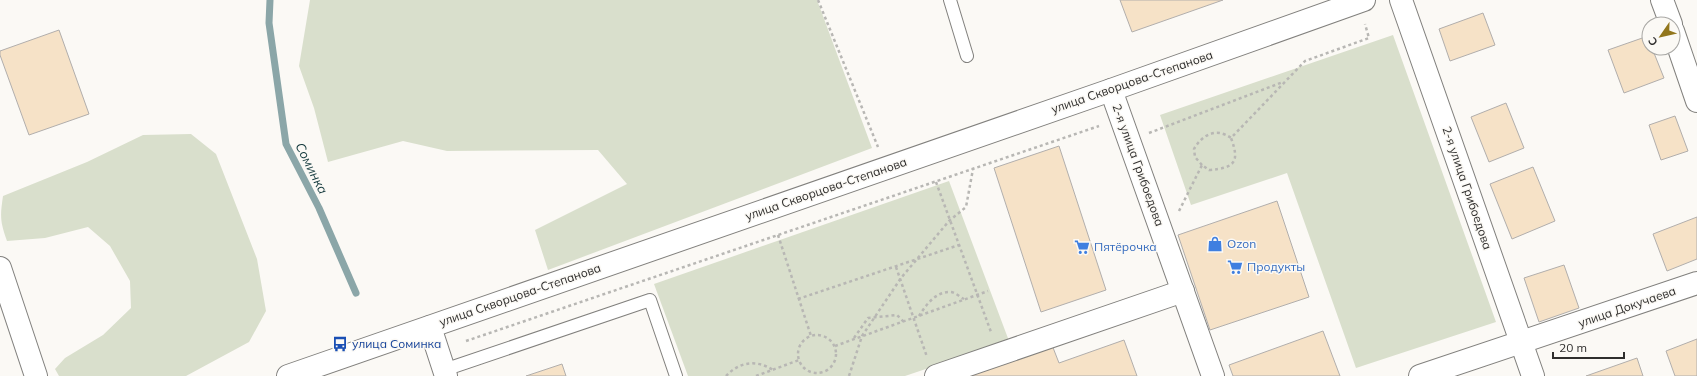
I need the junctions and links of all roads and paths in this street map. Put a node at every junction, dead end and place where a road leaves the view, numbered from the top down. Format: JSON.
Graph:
{"nodes":[{"id":1,"x":818,"y":0,"type":"edge"},
{"id":2,"x":950,"y":0,"type":"edge"},
{"id":3,"x":1401,"y":0,"type":"edge"},
{"id":4,"x":1662,"y":0,"type":"edge"},
{"id":5,"x":1362,"y":1,"type":"edge"},
{"id":6,"x":1667,"y":16,"type":"edge"},
{"id":7,"x":1681,"y":54,"type":"edge"},
{"id":8,"x":967,"y":56,"type":"dead end"},
{"id":9,"x":1286,"y":81,"type":"junction"},
{"id":10,"x":1111,"y":90,"type":"junction"},
{"id":11,"x":1697,"y":101,"type":"edge"},
{"id":12,"x":1100,"y":126,"type":"dead end"},
{"id":13,"x":1145,"y":134,"type":"dead end"},
{"id":14,"x":1231,"y":138,"type":"junction"},
{"id":15,"x":1202,"y":165,"type":"junction"},
{"id":16,"x":886,"y":168,"type":"junction"},
{"id":17,"x":973,"y":169,"type":"junction"},
{"id":18,"x":936,"y":182,"type":"junction"},
{"id":19,"x":1177,"y":214,"type":"dead end"},
{"id":20,"x":949,"y":221,"type":"junction"},
{"id":21,"x":778,"y":235,"type":"junction"},
{"id":22,"x":959,"y":245,"type":"junction"},
{"id":23,"x":916,"y":260,"type":"junction"},
{"id":24,"x":896,"y":266,"type":"junction"},
{"id":25,"x":0,"y":268,"type":"edge"},
{"id":26,"x":901,"y":278,"type":"junction"},
{"id":27,"x":1697,"y":283,"type":"edge"},
{"id":28,"x":988,"y":290,"type":"dead end"},
{"id":29,"x":1183,"y":291,"type":"junction"},
{"id":30,"x":977,"y":295,"type":"junction"},
{"id":31,"x":798,"y":299,"type":"junction"},
{"id":32,"x":965,"y":299,"type":"junction"},
{"id":33,"x":875,"y":316,"type":"junction"},
{"id":34,"x":919,"y":316,"type":"junction"},
{"id":35,"x":914,"y":318,"type":"junction"},
{"id":36,"x":904,"y":322,"type":"junction"},
{"id":37,"x":430,"y":327,"type":"junction"},
{"id":38,"x":811,"y":336,"type":"junction"},
{"id":39,"x":862,"y":336,"type":"junction"},
{"id":40,"x":854,"y":339,"type":"junction"},
{"id":41,"x":1522,"y":342,"type":"junction"},
{"id":42,"x":835,"y":346,"type":"junction"},
{"id":43,"x":998,"y":354,"type":"junction"},
{"id":44,"x":799,"y":360,"type":"junction"},
{"id":45,"x":443,"y":365,"type":"edge"},
{"id":46,"x":773,"y":370,"type":"junction"},
{"id":47,"x":932,"y":370,"type":"edge"},
{"id":48,"x":822,"y":372,"type":"junction"},
{"id":49,"x":36,"y":376,"type":"edge"},
{"id":50,"x":288,"y":376,"type":"edge"},
{"id":51,"x":676,"y":376,"type":"edge"},
{"id":52,"x":726,"y":376,"type":"edge"},
{"id":53,"x":756,"y":376,"type":"edge"},
{"id":54,"x":823,"y":376,"type":"edge"},
{"id":55,"x":849,"y":376,"type":"edge"},
{"id":56,"x":1213,"y":376,"type":"edge"},
{"id":57,"x":1420,"y":376,"type":"edge"},
{"id":58,"x":1534,"y":376,"type":"edge"}],
"edges":[{"from":1,"to":16,"type":"path"},
{"from":2,"to":8,"type":"lane"},
{"from":3,"to":41,"type":"street","name":"2-я улица Грибоедова"},
{"from":4,"to":6,"type":"street"},
{"from":5,"to":9,"type":"path"},
{"from":5,"to":10,"type":"street","name":"улица Скворцова-Степанова"},
{"from":7,"to":11,"type":"street"},
{"from":9,"to":13,"type":"path"},
{"from":9,"to":14,"type":"path"},
{"from":10,"to":16,"type":"street","name":"улица Скворцова-Степанова"},
{"from":10,"to":29,"type":"street","name":"2-я улица Грибоедова"},
{"from":12,"to":17,"type":"path"},
{"from":14,"to":15,"type":"path"},
{"from":14,"to":15,"type":"path"},
{"from":15,"to":19,"type":"path"},
{"from":16,"to":37,"type":"street","name":"улица Скворцова-Степанова"},
{"from":17,"to":18,"type":"path"},
{"from":17,"to":20,"type":"path"},
{"from":18,"to":20,"type":"path"},
{"from":18,"to":21,"type":"path"},
{"from":20,"to":22,"type":"path"},
{"from":20,"to":23,"type":"path"},
{"from":21,"to":31,"type":"path"},
{"from":21,"to":45,"type":"path"},
{"from":22,"to":23,"type":"path"},
{"from":22,"to":30,"type":"path"},
{"from":23,"to":24,"type":"path"},
{"from":23,"to":26,"type":"path"},
{"from":24,"to":26,"type":"path"},
{"from":24,"to":31,"type":"path"},
{"from":25,"to":49,"type":"street"},
{"from":26,"to":33,"type":"path"},
{"from":26,"to":35,"type":"path"},
{"from":27,"to":41,"type":"street","name":"улица Докучаева"},
{"from":28,"to":30,"type":"path"},
{"from":29,"to":43,"type":"street"},
{"from":29,"to":56,"type":"street","name":"2-я улица Грибоедова"},
{"from":30,"to":32,"type":"path"},
{"from":30,"to":43,"type":"path"},
{"from":31,"to":38,"type":"path"},
{"from":32,"to":34,"type":"path"},
{"from":32,"to":34,"type":"path"},
{"from":33,"to":36,"type":"path"},
{"from":33,"to":39,"type":"path"},
{"from":33,"to":40,"type":"path"},
{"from":34,"to":35,"type":"path"},
{"from":35,"to":36,"type":"path"},
{"from":35,"to":47,"type":"path"},
{"from":36,"to":39,"type":"path"},
{"from":37,"to":45,"type":"street"},
{"from":37,"to":50,"type":"street","name":"улица Скворцова-Степанова"},
{"from":38,"to":42,"type":"path"},
{"from":38,"to":44,"type":"path"},
{"from":39,"to":40,"type":"path"},
{"from":39,"to":55,"type":"path"},
{"from":40,"to":42,"type":"path"},
{"from":41,"to":57,"type":"street","name":"улица Докучаева"},
{"from":41,"to":58,"type":"street","name":"2-я улица Грибоедова"},
{"from":42,"to":48,"type":"path"},
{"from":43,"to":47,"type":"street"},
{"from":44,"to":46,"type":"path"},
{"from":44,"to":48,"type":"path"},
{"from":45,"to":51,"type":"lane"},
{"from":46,"to":52,"type":"path"},
{"from":46,"to":53,"type":"path"},
{"from":48,"to":54,"type":"path"}]}
